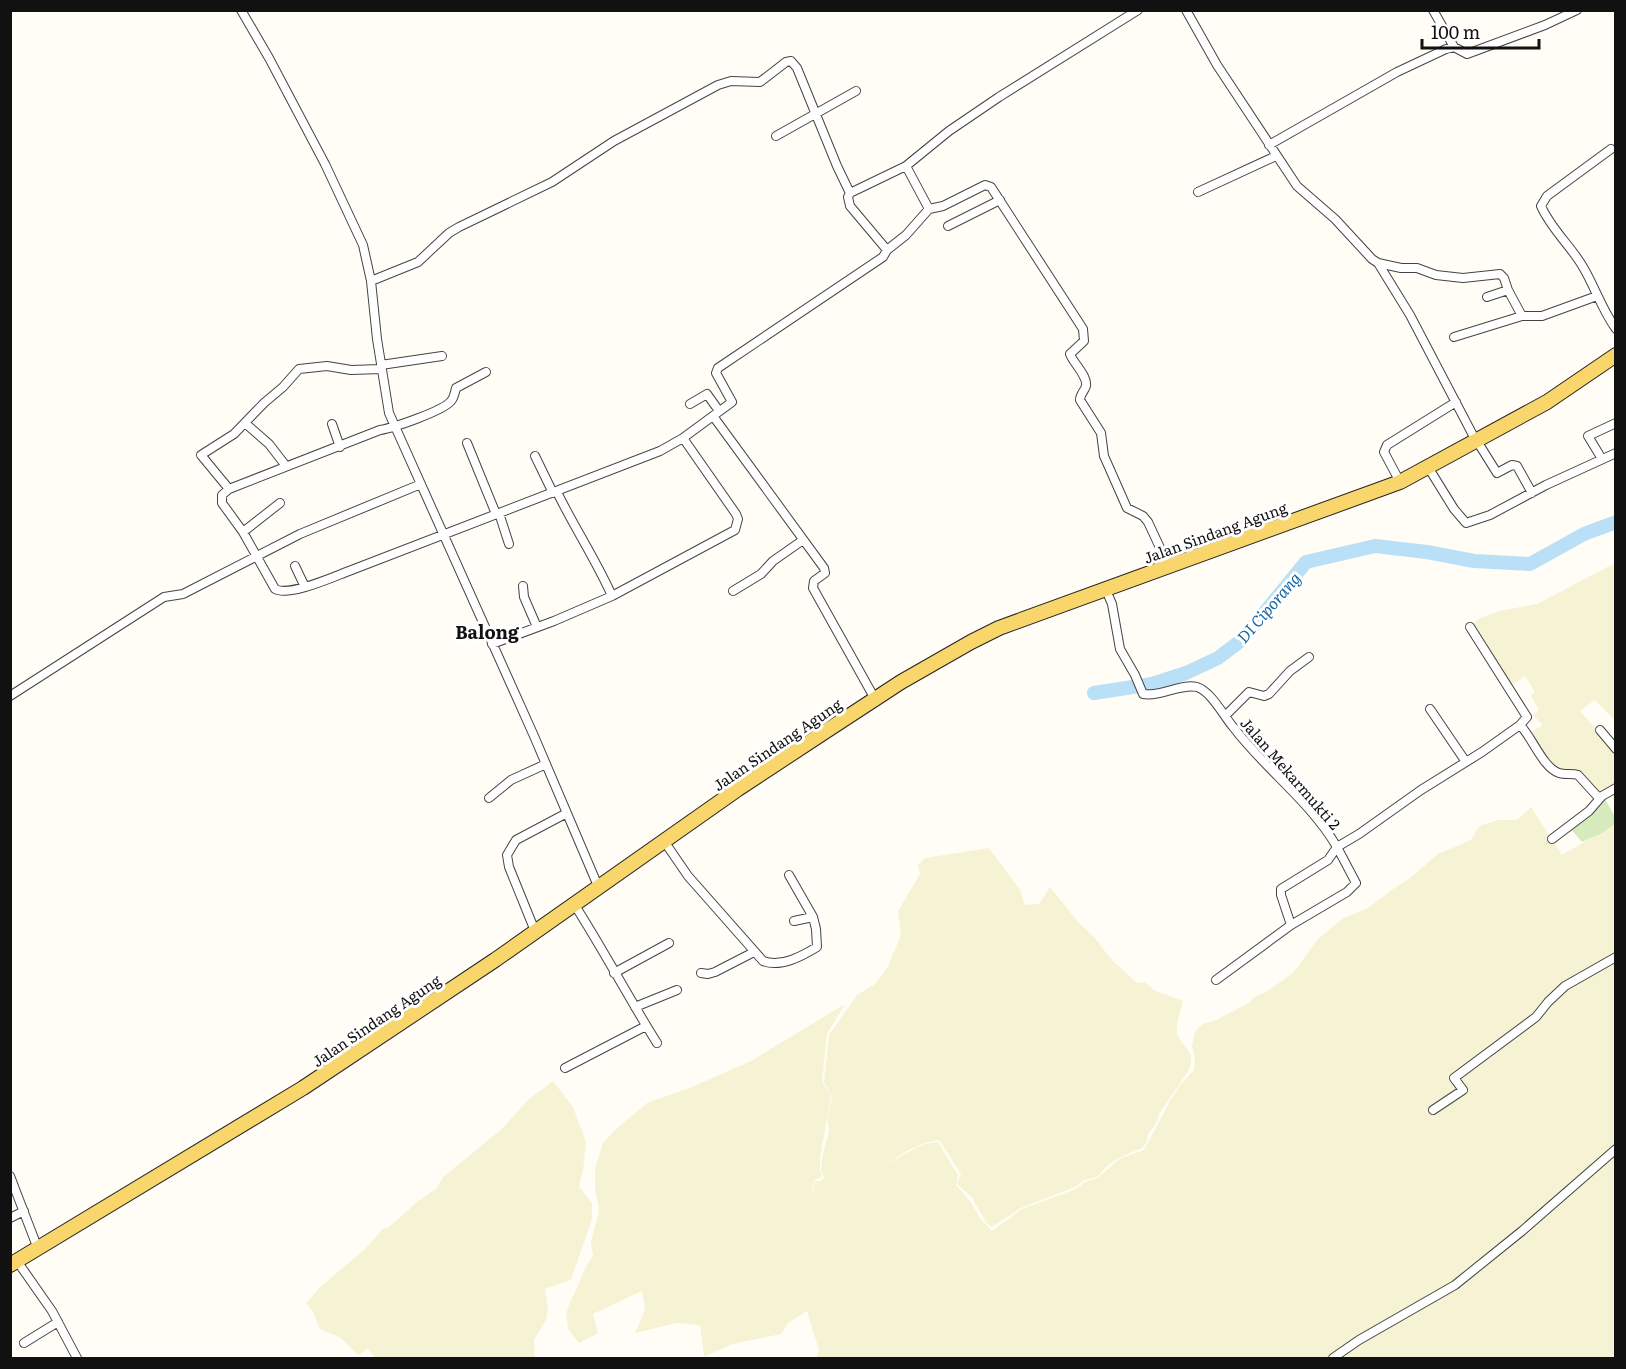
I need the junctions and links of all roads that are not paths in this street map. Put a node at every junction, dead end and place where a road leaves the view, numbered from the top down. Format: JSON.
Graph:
{"nodes":[{"id":1,"x":241,"y":10,"type":"edge"},
{"id":2,"x":1138,"y":10,"type":"edge"},
{"id":3,"x":1433,"y":10,"type":"edge"},
{"id":4,"x":1577,"y":10,"type":"edge"},
{"id":5,"x":1190,"y":12,"type":"edge"},
{"id":6,"x":1454,"y":47,"type":"junction"},
{"id":7,"x":856,"y":91,"type":"dead end"},
{"id":8,"x":817,"y":114,"type":"junction"},
{"id":9,"x":776,"y":136,"type":"dead end"},
{"id":10,"x":1269,"y":145,"type":"junction"},
{"id":11,"x":1611,"y":149,"type":"dead end"},
{"id":12,"x":1276,"y":156,"type":"junction"},
{"id":13,"x":906,"y":166,"type":"junction"},
{"id":14,"x":1198,"y":192,"type":"dead end"},
{"id":15,"x":850,"y":193,"type":"junction"},
{"id":16,"x":1000,"y":200,"type":"junction"},
{"id":17,"x":929,"y":209,"type":"junction"},
{"id":18,"x":948,"y":226,"type":"dead end"},
{"id":19,"x":887,"y":250,"type":"junction"},
{"id":20,"x":1378,"y":263,"type":"junction"},
{"id":21,"x":371,"y":281,"type":"junction"},
{"id":22,"x":1508,"y":290,"type":"junction"},
{"id":23,"x":1597,"y":296,"type":"junction"},
{"id":24,"x":1487,"y":297,"type":"dead end"},
{"id":25,"x":1522,"y":316,"type":"junction"},
{"id":26,"x":1616,"y":329,"type":"edge"},
{"id":27,"x":1454,"y":337,"type":"dead end"},
{"id":28,"x":1616,"y":355,"type":"edge"},
{"id":29,"x":442,"y":356,"type":"dead end"},
{"id":30,"x":381,"y":367,"type":"junction"},
{"id":31,"x":486,"y":372,"type":"dead end"},
{"id":32,"x":1456,"y":402,"type":"junction"},
{"id":33,"x":690,"y":404,"type":"dead end"},
{"id":34,"x":716,"y":414,"type":"junction"},
{"id":35,"x":245,"y":423,"type":"junction"},
{"id":36,"x":1616,"y":423,"type":"edge"},
{"id":37,"x":332,"y":424,"type":"dead end"},
{"id":38,"x":395,"y":428,"type":"junction"},
{"id":39,"x":683,"y":438,"type":"junction"},
{"id":40,"x":1477,"y":441,"type":"junction"},
{"id":41,"x":467,"y":443,"type":"dead end"},
{"id":42,"x":340,"y":447,"type":"junction"},
{"id":43,"x":1616,"y":453,"type":"edge"},
{"id":44,"x":535,"y":456,"type":"dead end"},
{"id":45,"x":1602,"y":459,"type":"junction"},
{"id":46,"x":286,"y":466,"type":"junction"},
{"id":47,"x":1428,"y":467,"type":"junction"},
{"id":48,"x":1400,"y":482,"type":"junction"},
{"id":49,"x":421,"y":484,"type":"junction"},
{"id":50,"x":229,"y":489,"type":"junction"},
{"id":51,"x":555,"y":493,"type":"junction"},
{"id":52,"x":1532,"y":493,"type":"junction"},
{"id":53,"x":280,"y":502,"type":"dead end"},
{"id":54,"x":498,"y":513,"type":"junction"},
{"id":55,"x":243,"y":532,"type":"junction"},
{"id":56,"x":442,"y":533,"type":"junction"},
{"id":57,"x":803,"y":540,"type":"junction"},
{"id":58,"x":509,"y":544,"type":"dead end"},
{"id":59,"x":256,"y":556,"type":"junction"},
{"id":60,"x":295,"y":566,"type":"dead end"},
{"id":61,"x":1169,"y":567,"type":"junction"},
{"id":62,"x":523,"y":586,"type":"dead end"},
{"id":63,"x":305,"y":587,"type":"junction"},
{"id":64,"x":1106,"y":590,"type":"junction"},
{"id":65,"x":733,"y":591,"type":"dead end"},
{"id":66,"x":612,"y":596,"type":"junction"},
{"id":67,"x":537,"y":627,"type":"junction"},
{"id":68,"x":1470,"y":627,"type":"dead end"},
{"id":69,"x":492,"y":644,"type":"junction"},
{"id":70,"x":1309,"y":657,"type":"dead end"},
{"id":71,"x":10,"y":696,"type":"edge"},
{"id":72,"x":876,"y":699,"type":"junction"},
{"id":73,"x":1430,"y":709,"type":"dead end"},
{"id":74,"x":1225,"y":716,"type":"junction"},
{"id":75,"x":1520,"y":725,"type":"junction"},
{"id":76,"x":1600,"y":730,"type":"dead end"},
{"id":77,"x":1616,"y":749,"type":"edge"},
{"id":78,"x":1466,"y":762,"type":"junction"},
{"id":79,"x":546,"y":764,"type":"junction"},
{"id":80,"x":1616,"y":788,"type":"edge"},
{"id":81,"x":1602,"y":796,"type":"junction"},
{"id":82,"x":489,"y":798,"type":"dead end"},
{"id":83,"x":567,"y":813,"type":"junction"},
{"id":84,"x":1552,"y":839,"type":"dead end"},
{"id":85,"x":664,"y":841,"type":"junction"},
{"id":86,"x":1337,"y":847,"type":"junction"},
{"id":87,"x":789,"y":875,"type":"dead end"},
{"id":88,"x":598,"y":886,"type":"junction"},
{"id":89,"x":573,"y":904,"type":"junction"},
{"id":90,"x":813,"y":917,"type":"junction"},
{"id":91,"x":794,"y":921,"type":"dead end"},
{"id":92,"x":1291,"y":925,"type":"junction"},
{"id":93,"x":535,"y":931,"type":"junction"},
{"id":94,"x":669,"y":943,"type":"dead end"},
{"id":95,"x":754,"y":952,"type":"junction"},
{"id":96,"x":1616,"y":957,"type":"edge"},
{"id":97,"x":614,"y":973,"type":"junction"},
{"id":98,"x":701,"y":973,"type":"dead end"},
{"id":99,"x":1216,"y":980,"type":"dead end"},
{"id":100,"x":677,"y":990,"type":"dead end"},
{"id":101,"x":635,"y":1007,"type":"junction"},
{"id":102,"x":646,"y":1026,"type":"junction"},
{"id":103,"x":657,"y":1043,"type":"dead end"},
{"id":104,"x":565,"y":1068,"type":"dead end"},
{"id":105,"x":1433,"y":1110,"type":"dead end"},
{"id":106,"x":1616,"y":1149,"type":"edge"},
{"id":107,"x":10,"y":1176,"type":"edge"},
{"id":108,"x":24,"y":1211,"type":"junction"},
{"id":109,"x":10,"y":1218,"type":"edge"},
{"id":110,"x":38,"y":1249,"type":"junction"},
{"id":111,"x":14,"y":1263,"type":"edge"},
{"id":112,"x":58,"y":1322,"type":"junction"},
{"id":113,"x":24,"y":1343,"type":"dead end"},
{"id":114,"x":77,"y":1359,"type":"edge"},
{"id":115,"x":1333,"y":1359,"type":"edge"}],
"edges":[{"from":1,"to":21,"type":"street"},
{"from":2,"to":13,"type":"street"},
{"from":3,"to":6,"type":"street"},
{"from":4,"to":6,"type":"street"},
{"from":5,"to":10,"type":"street"},
{"from":6,"to":10,"type":"street"},
{"from":7,"to":8,"type":"street"},
{"from":8,"to":9,"type":"street"},
{"from":8,"to":15,"type":"street"},
{"from":8,"to":21,"type":"street"},
{"from":10,"to":12,"type":"street"},
{"from":11,"to":23,"type":"street"},
{"from":12,"to":14,"type":"street"},
{"from":12,"to":20,"type":"street"},
{"from":13,"to":15,"type":"street"},
{"from":13,"to":17,"type":"street"},
{"from":15,"to":19,"type":"street"},
{"from":16,"to":17,"type":"street"},
{"from":16,"to":18,"type":"street"},
{"from":16,"to":61,"type":"street"},
{"from":17,"to":19,"type":"street"},
{"from":19,"to":34,"type":"street"},
{"from":20,"to":22,"type":"street"},
{"from":20,"to":32,"type":"street"},
{"from":21,"to":30,"type":"street"},
{"from":22,"to":24,"type":"street"},
{"from":22,"to":25,"type":"street"},
{"from":23,"to":25,"type":"street"},
{"from":23,"to":26,"type":"street"},
{"from":25,"to":27,"type":"street"},
{"from":28,"to":40,"type":"main road","name":"Jalan Sindang Agung"},
{"from":29,"to":30,"type":"street"},
{"from":30,"to":35,"type":"street"},
{"from":30,"to":38,"type":"street"},
{"from":31,"to":38,"type":"street"},
{"from":32,"to":40,"type":"street"},
{"from":32,"to":48,"type":"street"},
{"from":33,"to":34,"type":"street"},
{"from":34,"to":39,"type":"street"},
{"from":34,"to":57,"type":"street"},
{"from":35,"to":46,"type":"street"},
{"from":35,"to":50,"type":"street"},
{"from":36,"to":45,"type":"street"},
{"from":37,"to":42,"type":"street"},
{"from":38,"to":42,"type":"street"},
{"from":38,"to":49,"type":"street"},
{"from":39,"to":51,"type":"street"},
{"from":39,"to":66,"type":"street"},
{"from":40,"to":47,"type":"main road","name":"Jalan Sindang Agung"},
{"from":40,"to":52,"type":"street"},
{"from":41,"to":54,"type":"street"},
{"from":42,"to":46,"type":"street"},
{"from":43,"to":45,"type":"street"},
{"from":44,"to":51,"type":"street"},
{"from":45,"to":52,"type":"street"},
{"from":46,"to":50,"type":"street"},
{"from":47,"to":48,"type":"main road","name":"Jalan Sindang Agung"},
{"from":47,"to":52,"type":"street"},
{"from":48,"to":61,"type":"main road","name":"Jalan Sindang Agung"},
{"from":49,"to":56,"type":"street"},
{"from":49,"to":59,"type":"street"},
{"from":50,"to":55,"type":"street"},
{"from":51,"to":54,"type":"street"},
{"from":51,"to":66,"type":"street"},
{"from":53,"to":55,"type":"street"},
{"from":54,"to":56,"type":"street"},
{"from":54,"to":58,"type":"street"},
{"from":55,"to":59,"type":"street"},
{"from":56,"to":63,"type":"street"},
{"from":56,"to":69,"type":"street"},
{"from":57,"to":65,"type":"street"},
{"from":57,"to":72,"type":"street"},
{"from":59,"to":63,"type":"street"},
{"from":59,"to":71,"type":"street"},
{"from":60,"to":63,"type":"street"},
{"from":61,"to":64,"type":"main road","name":"Jalan Sindang Agung"},
{"from":62,"to":67,"type":"street"},
{"from":64,"to":72,"type":"main road","name":"Jalan Sindang Agung"},
{"from":64,"to":74,"type":"street","name":"Jalan Mekarmukti 2"},
{"from":66,"to":67,"type":"street"},
{"from":67,"to":69,"type":"street"},
{"from":68,"to":75,"type":"street"},
{"from":69,"to":79,"type":"street"},
{"from":70,"to":74,"type":"street"},
{"from":72,"to":85,"type":"main road","name":"Jalan Sindang Agung"},
{"from":73,"to":78,"type":"street"},
{"from":74,"to":86,"type":"street","name":"Jalan Mekarmukti 2"},
{"from":75,"to":78,"type":"street","name":"Jalan Mekarmukti 2"},
{"from":75,"to":81,"type":"street"},
{"from":76,"to":77,"type":"street"},
{"from":78,"to":86,"type":"street","name":"Jalan Mekarmukti 2"},
{"from":79,"to":82,"type":"street"},
{"from":79,"to":83,"type":"street"},
{"from":80,"to":81,"type":"street"},
{"from":81,"to":84,"type":"street"},
{"from":83,"to":88,"type":"street"},
{"from":83,"to":93,"type":"street"},
{"from":85,"to":88,"type":"main road","name":"Jalan Sindang Agung"},
{"from":85,"to":95,"type":"street"},
{"from":86,"to":92,"type":"street"},
{"from":86,"to":92,"type":"street"},
{"from":87,"to":90,"type":"street"},
{"from":88,"to":89,"type":"main road","name":"Jalan Sindang Agung"},
{"from":89,"to":93,"type":"main road","name":"Jalan Sindang Agung"},
{"from":89,"to":97,"type":"street"},
{"from":90,"to":91,"type":"street"},
{"from":90,"to":95,"type":"street"},
{"from":92,"to":99,"type":"street"},
{"from":93,"to":110,"type":"main road","name":"Jalan Sindang Agung"},
{"from":94,"to":97,"type":"street"},
{"from":95,"to":98,"type":"street"},
{"from":96,"to":105,"type":"street"},
{"from":97,"to":101,"type":"street"},
{"from":100,"to":101,"type":"street"},
{"from":101,"to":102,"type":"street"},
{"from":102,"to":103,"type":"street"},
{"from":102,"to":104,"type":"street"},
{"from":106,"to":115,"type":"street"},
{"from":107,"to":108,"type":"street"},
{"from":108,"to":109,"type":"street"},
{"from":108,"to":110,"type":"street"},
{"from":110,"to":111,"type":"main road","name":"Jalan Sindang Agung"},
{"from":111,"to":112,"type":"street"},
{"from":112,"to":113,"type":"street"},
{"from":112,"to":114,"type":"street"}]}
